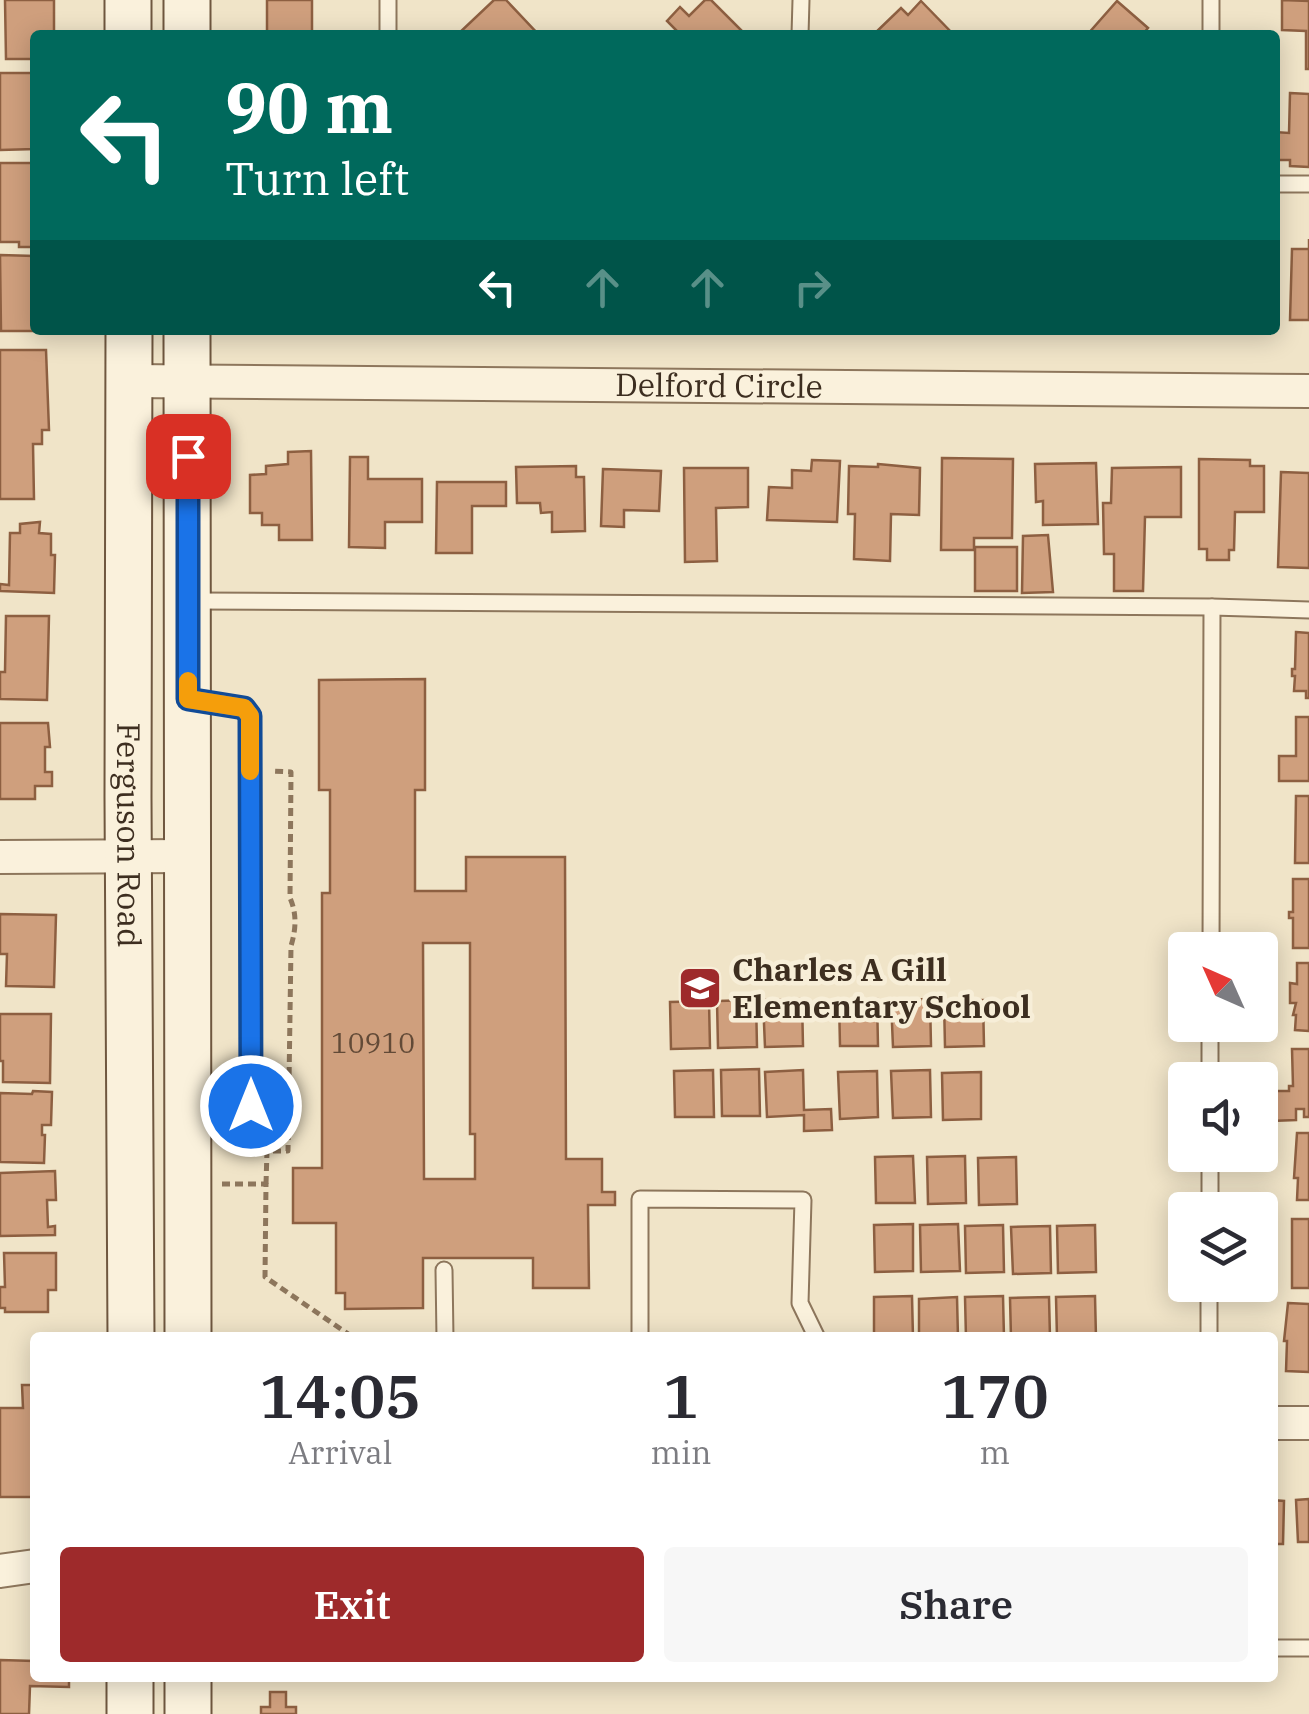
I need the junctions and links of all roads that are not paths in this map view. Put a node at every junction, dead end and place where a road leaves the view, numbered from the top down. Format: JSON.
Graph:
{"nodes":[{"id":1,"x":128,"y":0,"type":"edge"},
{"id":2,"x":188,"y":0,"type":"edge"},
{"id":3,"x":388,"y":0,"type":"edge"},
{"id":4,"x":801,"y":0,"type":"edge"},
{"id":5,"x":1211,"y":0,"type":"edge"},
{"id":6,"x":128,"y":30,"type":"edge"},
{"id":7,"x":188,"y":30,"type":"edge"},
{"id":8,"x":388,"y":30,"type":"edge"},
{"id":9,"x":800,"y":30,"type":"edge"},
{"id":10,"x":1211,"y":30,"type":"edge"},
{"id":11,"x":1280,"y":184,"type":"edge"},
{"id":12,"x":1309,"y":184,"type":"edge"},
{"id":13,"x":129,"y":335,"type":"edge"},
{"id":14,"x":188,"y":335,"type":"edge"},
{"id":15,"x":130,"y":381,"type":"junction"},
{"id":16,"x":188,"y":384,"type":"junction"},
{"id":17,"x":1309,"y":391,"type":"edge"},
{"id":18,"x":188,"y":601,"type":"junction"},
{"id":19,"x":1212,"y":608,"type":"junction"},
{"id":20,"x":1309,"y":610,"type":"edge"},
{"id":21,"x":188,"y":699,"type":"junction"},
{"id":22,"x":189,"y":856,"type":"junction"},
{"id":23,"x":129,"y":857,"type":"junction"},
{"id":24,"x":0,"y":858,"type":"edge"},
{"id":25,"x":1211,"y":932,"type":"edge"},
{"id":26,"x":189,"y":1130,"type":"junction"},
{"id":27,"x":444,"y":1270,"type":"dead end"},
{"id":28,"x":1209,"y":1302,"type":"edge"},
{"id":29,"x":131,"y":1332,"type":"edge"},
{"id":30,"x":188,"y":1332,"type":"edge"},
{"id":31,"x":444,"y":1332,"type":"edge"},
{"id":32,"x":640,"y":1332,"type":"edge"},
{"id":33,"x":814,"y":1332,"type":"edge"},
{"id":34,"x":1209,"y":1332,"type":"edge"},
{"id":35,"x":1278,"y":1422,"type":"edge"},
{"id":36,"x":1309,"y":1423,"type":"edge"},
{"id":37,"x":30,"y":1567,"type":"edge"},
{"id":38,"x":0,"y":1571,"type":"edge"},
{"id":39,"x":1278,"y":1648,"type":"edge"},
{"id":40,"x":1309,"y":1648,"type":"edge"},
{"id":41,"x":130,"y":1682,"type":"edge"},
{"id":42,"x":188,"y":1682,"type":"edge"},
{"id":43,"x":130,"y":1714,"type":"edge"},
{"id":44,"x":188,"y":1714,"type":"edge"}],
"edges":[{"from":1,"to":6,"type":"main road"},
{"from":2,"to":7,"type":"main road"},
{"from":3,"to":8,"type":"lane"},
{"from":4,"to":9,"type":"lane"},
{"from":5,"to":10,"type":"lane"},
{"from":11,"to":12,"type":"lane"},
{"from":13,"to":15,"type":"main road","name":"Ferguson Road"},
{"from":14,"to":16,"type":"main road","name":"Ferguson Road"},
{"from":15,"to":16,"type":"street","name":"Delford Circle"},
{"from":15,"to":23,"type":"main road","name":"Ferguson Road"},
{"from":16,"to":17,"type":"street","name":"Delford Circle"},
{"from":16,"to":18,"type":"main road","name":"Ferguson Road"},
{"from":18,"to":19,"type":"lane"},
{"from":18,"to":21,"type":"main road","name":"Ferguson Road"},
{"from":19,"to":20,"type":"lane"},
{"from":19,"to":25,"type":"lane"},
{"from":21,"to":22,"type":"main road","name":"Ferguson Road"},
{"from":21,"to":26,"type":"lane"},
{"from":22,"to":23,"type":"street"},
{"from":22,"to":26,"type":"main road","name":"Ferguson Road"},
{"from":23,"to":24,"type":"street"},
{"from":23,"to":29,"type":"main road","name":"Ferguson Road"},
{"from":26,"to":30,"type":"main road","name":"Ferguson Road"},
{"from":27,"to":31,"type":"lane"},
{"from":28,"to":34,"type":"lane"},
{"from":32,"to":33,"type":"lane"},
{"from":35,"to":36,"type":"street"},
{"from":37,"to":38,"type":"street"},
{"from":39,"to":40,"type":"lane"},
{"from":41,"to":43,"type":"main road"},
{"from":42,"to":44,"type":"main road"}]}
